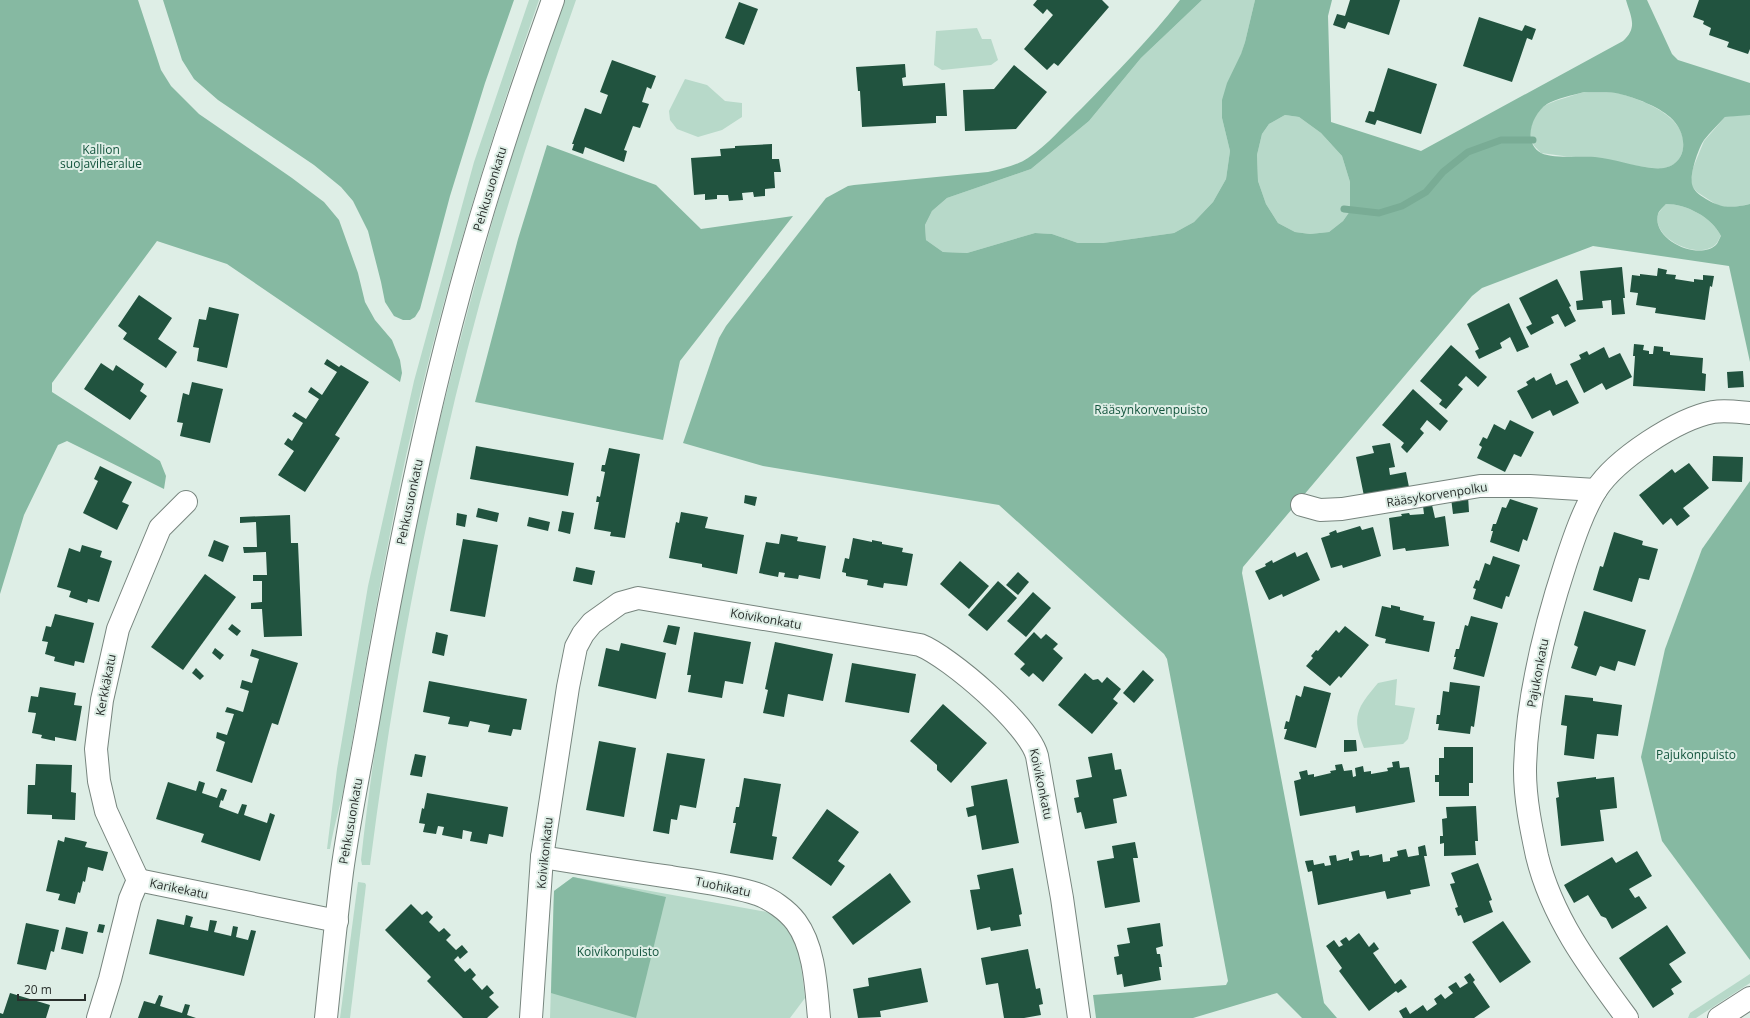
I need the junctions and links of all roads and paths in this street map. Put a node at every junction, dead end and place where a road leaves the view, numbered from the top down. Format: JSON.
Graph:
{"nodes":[{"id":1,"x":553,"y":0,"type":"edge"},
{"id":2,"x":1750,"y":413,"type":"edge"},
{"id":3,"x":1596,"y":490,"type":"junction"},
{"id":4,"x":186,"y":502,"type":"dead end"},
{"id":5,"x":1302,"y":505,"type":"dead end"},
{"id":6,"x":542,"y":857,"type":"junction"},
{"id":7,"x":138,"y":880,"type":"junction"},
{"id":8,"x":337,"y":921,"type":"junction"},
{"id":9,"x":1750,"y":998,"type":"edge"},
{"id":10,"x":98,"y":1018,"type":"edge"},
{"id":11,"x":326,"y":1018,"type":"edge"},
{"id":12,"x":531,"y":1018,"type":"edge"},
{"id":13,"x":819,"y":1018,"type":"edge"},
{"id":14,"x":1079,"y":1018,"type":"edge"},
{"id":15,"x":1626,"y":1018,"type":"edge"},
{"id":16,"x":1719,"y":1018,"type":"edge"}],
"edges":[{"from":1,"to":8,"type":"street","name":"Pehkusuonkatu"},
{"from":2,"to":3,"type":"street","name":"Pajukonkatu"},
{"from":3,"to":5,"type":"street","name":"Rääsykorvenpolku"},
{"from":3,"to":15,"type":"street","name":"Pajukonkatu"},
{"from":4,"to":7,"type":"street","name":"Kerkkäkatu"},
{"from":6,"to":12,"type":"street","name":"Koivikonkatu"},
{"from":6,"to":13,"type":"street","name":"Tuohikatu"},
{"from":6,"to":14,"type":"street","name":"Koivikonkatu"},
{"from":7,"to":8,"type":"street","name":"Karikekatu"},
{"from":7,"to":10,"type":"street","name":"Karikekatu"},
{"from":8,"to":11,"type":"street","name":"Pehkusuonkatu"},
{"from":9,"to":16,"type":"street"}]}
